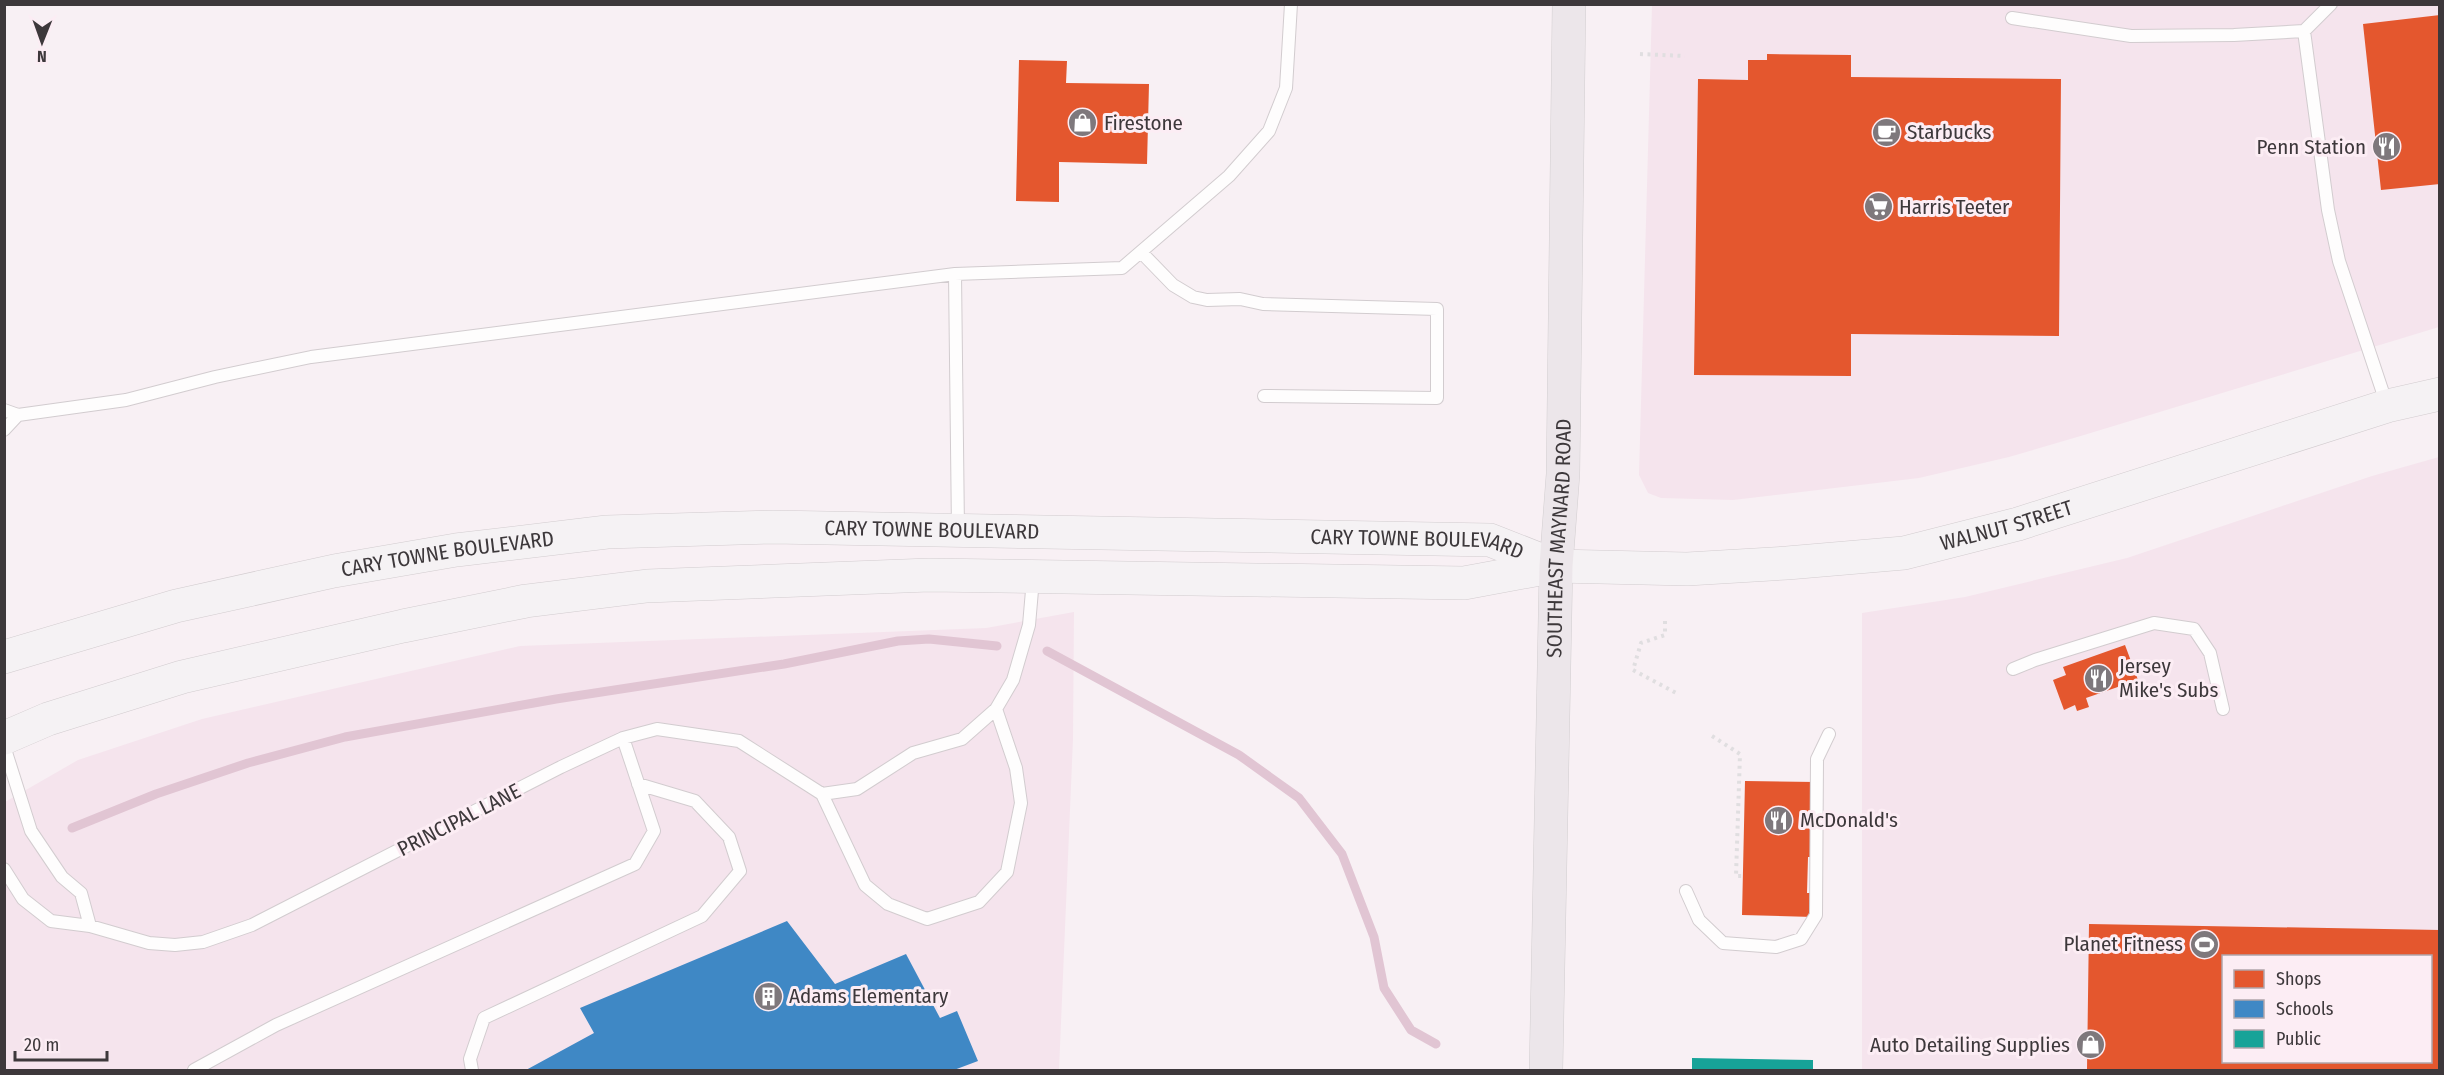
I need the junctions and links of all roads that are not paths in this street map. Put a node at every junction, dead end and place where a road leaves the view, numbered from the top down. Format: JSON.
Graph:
{"nodes":[{"id":1,"x":1291,"y":4,"type":"edge"},
{"id":2,"x":1569,"y":4,"type":"edge"},
{"id":3,"x":2331,"y":4,"type":"edge"},
{"id":4,"x":2012,"y":18,"type":"dead end"},
{"id":5,"x":2304,"y":31,"type":"junction"},
{"id":6,"x":1142,"y":252,"type":"junction"},
{"id":7,"x":955,"y":274,"type":"junction"},
{"id":8,"x":2439,"y":394,"type":"edge"},
{"id":9,"x":1264,"y":396,"type":"dead end"},
{"id":10,"x":2388,"y":406,"type":"junction"},
{"id":11,"x":4,"y":410,"type":"edge"},
{"id":12,"x":18,"y":416,"type":"junction"},
{"id":13,"x":4,"y":430,"type":"edge"},
{"id":14,"x":958,"y":531,"type":"junction"},
{"id":15,"x":1557,"y":566,"type":"junction"},
{"id":16,"x":1034,"y":577,"type":"junction"},
{"id":17,"x":4,"y":657,"type":"edge"},
{"id":18,"x":2013,"y":669,"type":"dead end"},
{"id":19,"x":996,"y":709,"type":"junction"},
{"id":20,"x":2223,"y":709,"type":"dead end"},
{"id":21,"x":1830,"y":734,"type":"dead end"},
{"id":22,"x":4,"y":738,"type":"edge"},
{"id":23,"x":623,"y":738,"type":"junction"},
{"id":24,"x":4,"y":746,"type":"edge"},
{"id":25,"x":638,"y":784,"type":"junction"},
{"id":26,"x":822,"y":794,"type":"junction"},
{"id":27,"x":4,"y":869,"type":"edge"},
{"id":28,"x":1686,"y":891,"type":"dead end"},
{"id":29,"x":90,"y":926,"type":"junction"},
{"id":30,"x":194,"y":1071,"type":"edge"},
{"id":31,"x":472,"y":1071,"type":"edge"},
{"id":32,"x":1546,"y":1071,"type":"edge"}],
"edges":[{"from":1,"to":6,"type":"lane"},
{"from":2,"to":15,"type":"main road","name":"SOUTHEAST MAYNARD ROAD"},
{"from":3,"to":5,"type":"lane"},
{"from":4,"to":5,"type":"lane"},
{"from":5,"to":10,"type":"lane"},
{"from":6,"to":7,"type":"lane"},
{"from":6,"to":9,"type":"lane"},
{"from":7,"to":12,"type":"lane"},
{"from":7,"to":14,"type":"lane"},
{"from":8,"to":10,"type":"main road","name":"WALNUT STREET"},
{"from":10,"to":15,"type":"main road","name":"WALNUT STREET"},
{"from":11,"to":12,"type":"lane"},
{"from":12,"to":13,"type":"lane"},
{"from":14,"to":15,"type":"main road","name":"CARY TOWNE BOULEVARD"},
{"from":14,"to":17,"type":"main road","name":"CARY TOWNE BOULEVARD"},
{"from":15,"to":16,"type":"main road","name":"CARY TOWNE BOULEVARD"},
{"from":15,"to":32,"type":"main road","name":"SOUTHEAST MAYNARD ROAD"},
{"from":16,"to":19,"type":"lane"},
{"from":16,"to":22,"type":"main road","name":"CARY TOWNE BOULEVARD"},
{"from":18,"to":20,"type":"lane"},
{"from":19,"to":26,"type":"lane"},
{"from":19,"to":26,"type":"lane"},
{"from":21,"to":28,"type":"lane"},
{"from":23,"to":25,"type":"lane"},
{"from":23,"to":26,"type":"lane","name":"PRINCIPAL LANE"},
{"from":23,"to":29,"type":"lane","name":"PRINCIPAL LANE"},
{"from":24,"to":29,"type":"lane"},
{"from":25,"to":30,"type":"lane"},
{"from":25,"to":31,"type":"lane"},
{"from":27,"to":29,"type":"lane","name":"PRINCIPAL LANE"}]}
